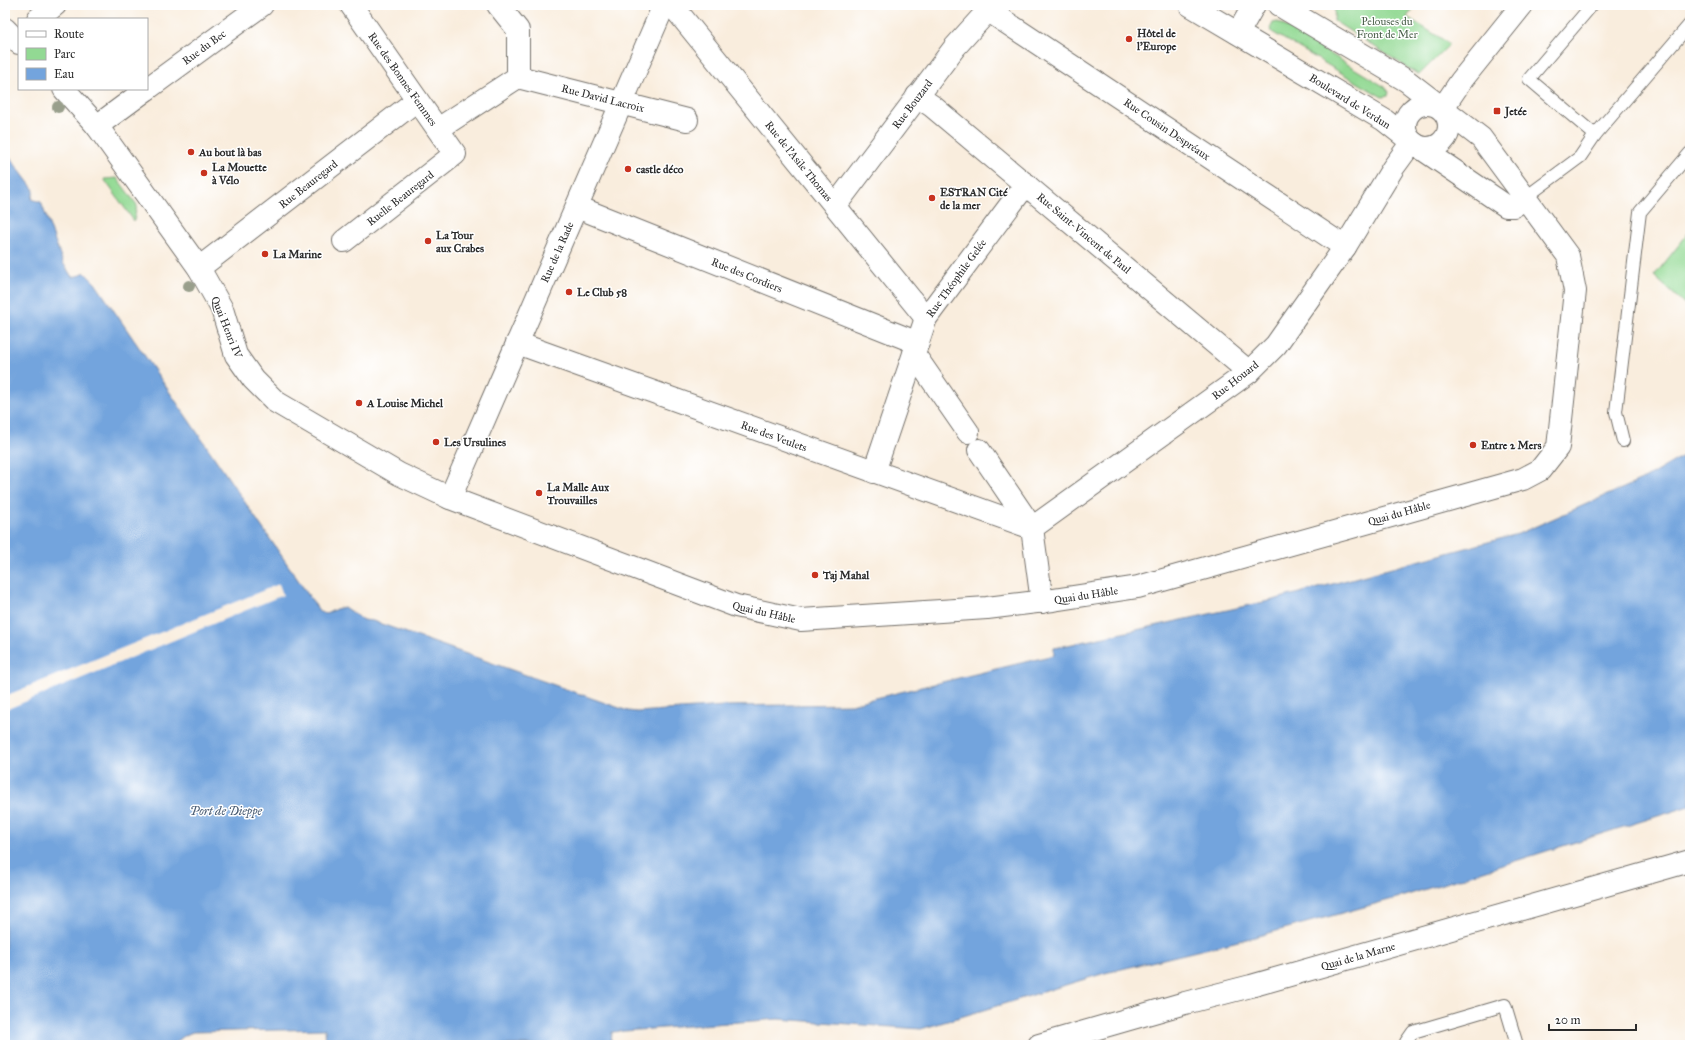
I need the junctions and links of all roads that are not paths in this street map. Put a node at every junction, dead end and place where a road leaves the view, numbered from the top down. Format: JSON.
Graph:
{"nodes":[{"id":1,"x":56,"y":5,"type":"edge"},
{"id":2,"x":262,"y":5,"type":"edge"},
{"id":3,"x":351,"y":5,"type":"edge"},
{"id":4,"x":498,"y":5,"type":"edge"},
{"id":5,"x":664,"y":5,"type":"edge"},
{"id":6,"x":672,"y":5,"type":"edge"},
{"id":7,"x":1190,"y":5,"type":"edge"},
{"id":8,"x":1254,"y":5,"type":"edge"},
{"id":9,"x":1279,"y":5,"type":"edge"},
{"id":10,"x":1522,"y":5,"type":"edge"},
{"id":11,"x":1592,"y":5,"type":"edge"},
{"id":12,"x":991,"y":8,"type":"edge"},
{"id":13,"x":39,"y":18,"type":"edge"},
{"id":14,"x":1690,"y":24,"type":"edge"},
{"id":15,"x":1238,"y":32,"type":"junction"},
{"id":16,"x":518,"y":77,"type":"junction"},
{"id":17,"x":148,"y":88,"type":"edge"},
{"id":18,"x":65,"y":90,"type":"edge"},
{"id":19,"x":146,"y":90,"type":"edge"},
{"id":20,"x":918,"y":96,"type":"junction"},
{"id":21,"x":417,"y":100,"type":"junction"},
{"id":22,"x":622,"y":102,"type":"junction"},
{"id":23,"x":1442,"y":109,"type":"junction"},
{"id":24,"x":687,"y":120,"type":"dead end"},
{"id":25,"x":96,"y":126,"type":"junction"},
{"id":26,"x":438,"y":129,"type":"junction"},
{"id":27,"x":1595,"y":135,"type":"junction"},
{"id":28,"x":1412,"y":142,"type":"junction"},
{"id":29,"x":455,"y":154,"type":"joint"},
{"id":30,"x":1690,"y":154,"type":"edge"},
{"id":31,"x":1026,"y":184,"type":"junction"},
{"id":32,"x":1526,"y":198,"type":"junction"},
{"id":33,"x":835,"y":206,"type":"junction"},
{"id":34,"x":577,"y":207,"type":"junction"},
{"id":35,"x":344,"y":241,"type":"dead end"},
{"id":36,"x":1345,"y":247,"type":"junction"},
{"id":37,"x":199,"y":268,"type":"junction"},
{"id":38,"x":926,"y":318,"type":"junction"},
{"id":39,"x":517,"y":343,"type":"junction"},
{"id":40,"x":916,"y":348,"type":"junction"},
{"id":41,"x":1249,"y":372,"type":"junction"},
{"id":42,"x":1623,"y":441,"type":"dead end"},
{"id":43,"x":874,"y":472,"type":"junction"},
{"id":44,"x":450,"y":498,"type":"junction"},
{"id":45,"x":1032,"y":528,"type":"junction"},
{"id":46,"x":1042,"y":602,"type":"junction"},
{"id":47,"x":1686,"y":865,"type":"edge"},
{"id":48,"x":1039,"y":1045,"type":"edge"},
{"id":49,"x":1406,"y":1045,"type":"edge"},
{"id":50,"x":1517,"y":1045,"type":"edge"}],
"edges":[{"from":1,"to":13,"type":"street"},
{"from":2,"to":17,"type":"street","name":"Rue du Bec"},
{"from":3,"to":21,"type":"street","name":"Rue des Bonnes Femmes"},
{"from":4,"to":16,"type":"street"},
{"from":5,"to":22,"type":"street","name":"Rue de la Rade"},
{"from":6,"to":33,"type":"street","name":"Rue de l'Asile Thomas"},
{"from":7,"to":15,"type":"street","name":"Boulevard de Verdun"},
{"from":8,"to":15,"type":"street"},
{"from":9,"to":23,"type":"street"},
{"from":10,"to":23,"type":"street"},
{"from":11,"to":27,"type":"lane"},
{"from":12,"to":20,"type":"street","name":"Rue Bouzard"},
{"from":12,"to":36,"type":"street","name":"Rue Cousin Despréaux"},
{"from":14,"to":27,"type":"lane"},
{"from":15,"to":28,"type":"street","name":"Boulevard de Verdun"},
{"from":16,"to":22,"type":"street","name":"Rue David Lacroix"},
{"from":16,"to":26,"type":"street"},
{"from":18,"to":25,"type":"street","name":"Quai Henri IV"},
{"from":19,"to":25,"type":"street","name":"Rue du Bec"},
{"from":20,"to":31,"type":"street","name":"Rue Saint-Vincent de Paul"},
{"from":20,"to":33,"type":"street","name":"Rue Bouzard"},
{"from":21,"to":26,"type":"street","name":"Rue des Bonnes Femmes"},
{"from":21,"to":37,"type":"street","name":"Rue Beauregard"},
{"from":22,"to":24,"type":"street","name":"Rue David Lacroix"},
{"from":22,"to":34,"type":"street","name":"Rue de la Rade"},
{"from":23,"to":28,"type":"street"},
{"from":23,"to":28,"type":"street"},
{"from":23,"to":32,"type":"street"},
{"from":25,"to":37,"type":"street","name":"Quai Henri IV"},
{"from":26,"to":29,"type":"street","name":"Rue des Bonnes Femmes"},
{"from":27,"to":32,"type":"lane"},
{"from":28,"to":32,"type":"street","name":"Boulevard de Verdun"},
{"from":28,"to":36,"type":"street","name":"Rue Houard"},
{"from":29,"to":35,"type":"street","name":"Ruelle Beauregard"},
{"from":30,"to":42,"type":"lane"},
{"from":31,"to":38,"type":"street","name":"Rue Théophile Gelée"},
{"from":31,"to":41,"type":"street","name":"Rue Saint-Vincent de Paul"},
{"from":32,"to":46,"type":"street","name":"Quai du Hâble"},
{"from":33,"to":38,"type":"street","name":"Rue de l'Asile Thomas"},
{"from":34,"to":39,"type":"street","name":"Rue de la Rade"},
{"from":34,"to":40,"type":"street","name":"Rue des Cordiers"},
{"from":36,"to":41,"type":"street","name":"Rue Houard"},
{"from":37,"to":44,"type":"street","name":"Quai Henri IV"},
{"from":38,"to":40,"type":"street","name":"Rue Théophile Gelée"},
{"from":39,"to":43,"type":"street","name":"Rue des Veulets"},
{"from":39,"to":44,"type":"street","name":"Rue de la Rade"},
{"from":40,"to":43,"type":"street","name":"Rue Théophile Gelée"},
{"from":40,"to":45,"type":"street"},
{"from":41,"to":45,"type":"street","name":"Rue Houard"},
{"from":43,"to":45,"type":"street","name":"Rue des Veulets"},
{"from":44,"to":46,"type":"street","name":"Quai du Hâble"},
{"from":45,"to":46,"type":"street"},
{"from":47,"to":48,"type":"street","name":"Quai de la Marne"},
{"from":49,"to":50,"type":"lane"}]}
